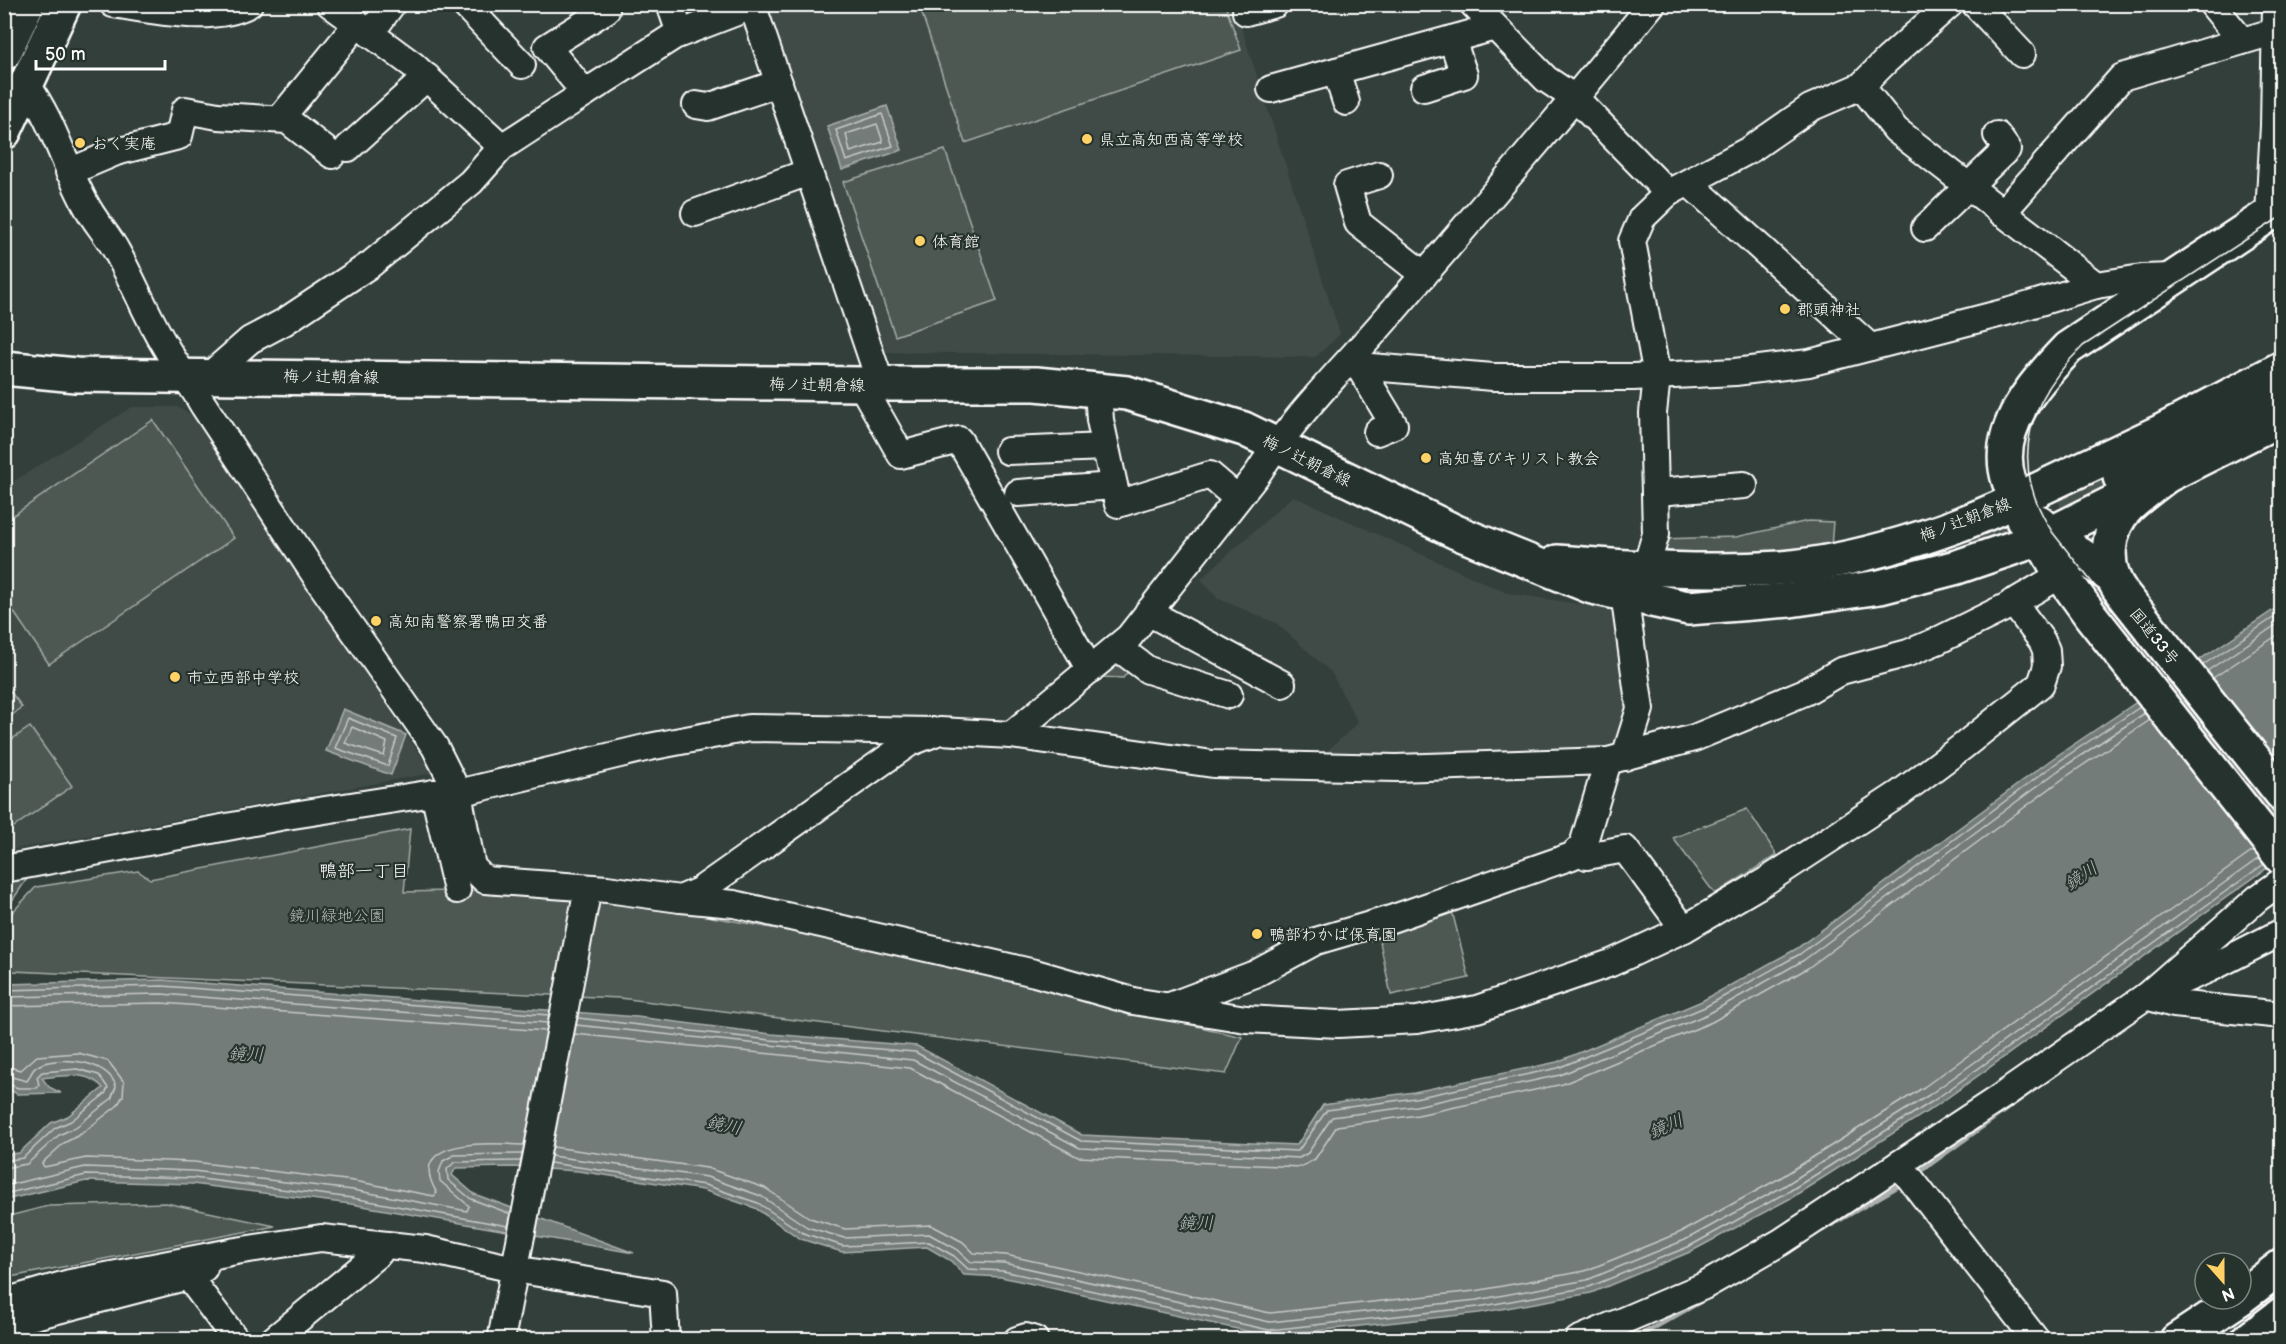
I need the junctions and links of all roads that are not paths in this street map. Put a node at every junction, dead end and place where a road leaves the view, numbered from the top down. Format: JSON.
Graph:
{"nodes":[{"id":1,"x":64,"y":4,"type":"edge"},
{"id":2,"x":113,"y":4,"type":"edge"},
{"id":3,"x":249,"y":4,"type":"edge"},
{"id":4,"x":330,"y":4,"type":"edge"},
{"id":5,"x":392,"y":4,"type":"edge"},
{"id":6,"x":464,"y":4,"type":"edge"},
{"id":7,"x":600,"y":4,"type":"edge"},
{"id":8,"x":670,"y":4,"type":"edge"},
{"id":9,"x":1275,"y":4,"type":"edge"},
{"id":10,"x":1473,"y":4,"type":"edge"},
{"id":11,"x":1652,"y":4,"type":"edge"},
{"id":12,"x":1950,"y":4,"type":"edge"},
{"id":13,"x":1975,"y":4,"type":"edge"},
{"id":14,"x":2212,"y":4,"type":"edge"},
{"id":15,"x":2276,"y":4,"type":"edge"},
{"id":16,"x":752,"y":5,"type":"edge"},
{"id":17,"x":18,"y":10,"type":"edge"},
{"id":18,"x":1246,"y":12,"type":"dead end"},
{"id":19,"x":1495,"y":27,"type":"junction"},
{"id":20,"x":364,"y":29,"type":"junction"},
{"id":21,"x":2276,"y":31,"type":"junction"},
{"id":22,"x":680,"y":33,"type":"junction"},
{"id":23,"x":1452,"y":39,"type":"junction"},
{"id":24,"x":2242,"y":41,"type":"junction"},
{"id":25,"x":4,"y":53,"type":"edge"},
{"id":26,"x":2022,"y":54,"type":"dead end"},
{"id":27,"x":522,"y":65,"type":"dead end"},
{"id":28,"x":1336,"y":72,"type":"junction"},
{"id":29,"x":427,"y":77,"type":"junction"},
{"id":30,"x":779,"y":83,"type":"junction"},
{"id":31,"x":27,"y":85,"type":"junction"},
{"id":32,"x":1861,"y":86,"type":"junction"},
{"id":33,"x":1424,"y":88,"type":"dead end"},
{"id":34,"x":1271,"y":89,"type":"dead end"},
{"id":35,"x":585,"y":93,"type":"junction"},
{"id":36,"x":1576,"y":99,"type":"junction"},
{"id":37,"x":1346,"y":102,"type":"dead end"},
{"id":38,"x":696,"y":105,"type":"dead end"},
{"id":39,"x":280,"y":119,"type":"junction"},
{"id":40,"x":4,"y":132,"type":"edge"},
{"id":41,"x":1997,"y":135,"type":"dead end"},
{"id":42,"x":502,"y":147,"type":"junction"},
{"id":43,"x":69,"y":172,"type":"junction"},
{"id":44,"x":809,"y":172,"type":"junction"},
{"id":45,"x":1379,"y":175,"type":"dead end"},
{"id":46,"x":1969,"y":187,"type":"junction"},
{"id":47,"x":1679,"y":188,"type":"junction"},
{"id":48,"x":2275,"y":210,"type":"edge"},
{"id":49,"x":695,"y":213,"type":"dead end"},
{"id":50,"x":2002,"y":213,"type":"junction"},
{"id":51,"x":1925,"y":228,"type":"dead end"},
{"id":52,"x":1424,"y":275,"type":"junction"},
{"id":53,"x":2174,"y":277,"type":"junction"},
{"id":54,"x":2096,"y":285,"type":"junction"},
{"id":55,"x":1870,"y":347,"type":"junction"},
{"id":56,"x":1353,"y":367,"type":"junction"},
{"id":57,"x":4,"y":368,"type":"edge"},
{"id":58,"x":2282,"y":368,"type":"edge"},
{"id":59,"x":198,"y":374,"type":"junction"},
{"id":60,"x":76,"y":375,"type":"junction"},
{"id":61,"x":1657,"y":376,"type":"junction"},
{"id":62,"x":871,"y":385,"type":"junction"},
{"id":63,"x":4,"y":390,"type":"edge"},
{"id":64,"x":1098,"y":390,"type":"junction"},
{"id":65,"x":2282,"y":394,"type":"edge"},
{"id":66,"x":2282,"y":418,"type":"edge"},
{"id":67,"x":1377,"y":432,"type":"dead end"},
{"id":68,"x":1275,"y":446,"type":"junction"},
{"id":69,"x":1105,"y":447,"type":"junction"},
{"id":70,"x":1008,"y":451,"type":"dead end"},
{"id":71,"x":2170,"y":473,"type":"junction"},
{"id":72,"x":2120,"y":477,"type":"tunnel mouth"},
{"id":73,"x":1744,"y":485,"type":"dead end"},
{"id":74,"x":1114,"y":486,"type":"junction"},
{"id":75,"x":1657,"y":492,"type":"junction"},
{"id":76,"x":1018,"y":493,"type":"dead end"},
{"id":77,"x":1238,"y":498,"type":"junction"},
{"id":78,"x":2018,"y":499,"type":"junction"},
{"id":79,"x":2046,"y":536,"type":"junction"},
{"id":80,"x":1970,"y":543,"type":"tunnel mouth"},
{"id":81,"x":2011,"y":550,"type":"junction"},
{"id":82,"x":1646,"y":567,"type":"junction"},
{"id":83,"x":2060,"y":573,"type":"junction"},
{"id":84,"x":1594,"y":576,"type":"junction"},
{"id":85,"x":2112,"y":580,"type":"junction"},
{"id":86,"x":1624,"y":593,"type":"junction"},
{"id":87,"x":2013,"y":602,"type":"junction"},
{"id":88,"x":1148,"y":612,"type":"junction"},
{"id":89,"x":1117,"y":647,"type":"junction"},
{"id":90,"x":1090,"y":670,"type":"junction"},
{"id":91,"x":1282,"y":684,"type":"dead end"},
{"id":92,"x":1229,"y":695,"type":"dead end"},
{"id":93,"x":940,"y":732,"type":"junction"},
{"id":94,"x":1011,"y":735,"type":"junction"},
{"id":95,"x":1617,"y":759,"type":"junction"},
{"id":96,"x":446,"y":793,"type":"junction"},
{"id":97,"x":2282,"y":794,"type":"edge"},
{"id":98,"x":1580,"y":849,"type":"junction"},
{"id":99,"x":2282,"y":858,"type":"edge"},
{"id":100,"x":4,"y":869,"type":"edge"},
{"id":101,"x":2282,"y":881,"type":"edge"},
{"id":102,"x":588,"y":888,"type":"junction"},
{"id":103,"x":457,"y":890,"type":"dead end"},
{"id":104,"x":680,"y":899,"type":"junction"},
{"id":105,"x":1684,"y":929,"type":"junction"},
{"id":106,"x":2282,"y":932,"type":"edge"},
{"id":107,"x":2146,"y":996,"type":"junction"},
{"id":108,"x":1166,"y":1008,"type":"junction"},
{"id":109,"x":2282,"y":1015,"type":"edge"},
{"id":110,"x":1899,"y":1164,"type":"junction"},
{"id":111,"x":370,"y":1248,"type":"junction"},
{"id":112,"x":236,"y":1251,"type":"junction"},
{"id":113,"x":2282,"y":1266,"type":"edge"},
{"id":114,"x":514,"y":1269,"type":"junction"},
{"id":115,"x":188,"y":1276,"type":"junction"},
{"id":116,"x":2253,"y":1288,"type":"edge"},
{"id":117,"x":4,"y":1302,"type":"edge"},
{"id":118,"x":2220,"y":1311,"type":"edge"},
{"id":119,"x":2282,"y":1314,"type":"edge"},
{"id":120,"x":4,"y":1324,"type":"edge"},
{"id":121,"x":236,"y":1340,"type":"edge"},
{"id":122,"x":273,"y":1340,"type":"edge"},
{"id":123,"x":501,"y":1340,"type":"edge"},
{"id":124,"x":666,"y":1340,"type":"edge"},
{"id":125,"x":1017,"y":1340,"type":"edge"},
{"id":126,"x":1035,"y":1340,"type":"edge"},
{"id":127,"x":1578,"y":1340,"type":"edge"},
{"id":128,"x":2036,"y":1340,"type":"edge"},
{"id":129,"x":2177,"y":1340,"type":"edge"},
{"id":130,"x":2248,"y":1340,"type":"edge"}],
"edges":[{"from":1,"to":31,"type":"main road"},
{"from":2,"to":3,"type":"street"},
{"from":4,"to":20,"type":"street"},
{"from":5,"to":20,"type":"street"},
{"from":6,"to":27,"type":"street"},
{"from":7,"to":35,"type":"street"},
{"from":8,"to":22,"type":"street"},
{"from":9,"to":18,"type":"street"},
{"from":10,"to":19,"type":"street"},
{"from":11,"to":36,"type":"street"},
{"from":12,"to":32,"type":"street"},
{"from":13,"to":26,"type":"street"},
{"from":14,"to":24,"type":"street"},
{"from":15,"to":21,"type":"street"},
{"from":16,"to":22,"type":"street"},
{"from":16,"to":30,"type":"street"},
{"from":17,"to":25,"type":"main road"},
{"from":19,"to":23,"type":"street"},
{"from":19,"to":36,"type":"street"},
{"from":20,"to":29,"type":"street"},
{"from":20,"to":39,"type":"street"},
{"from":21,"to":24,"type":"street"},
{"from":21,"to":48,"type":"street"},
{"from":22,"to":35,"type":"street"},
{"from":23,"to":28,"type":"street"},
{"from":23,"to":33,"type":"street"},
{"from":24,"to":50,"type":"street"},
{"from":28,"to":34,"type":"street"},
{"from":28,"to":37,"type":"street"},
{"from":29,"to":39,"type":"street"},
{"from":29,"to":42,"type":"street"},
{"from":30,"to":38,"type":"street"},
{"from":30,"to":44,"type":"street"},
{"from":31,"to":40,"type":"main road"},
{"from":31,"to":43,"type":"street"},
{"from":32,"to":46,"type":"street"},
{"from":32,"to":47,"type":"street"},
{"from":35,"to":42,"type":"street"},
{"from":36,"to":47,"type":"street"},
{"from":36,"to":52,"type":"street"},
{"from":39,"to":43,"type":"street"},
{"from":41,"to":46,"type":"street"},
{"from":42,"to":59,"type":"street"},
{"from":43,"to":59,"type":"street"},
{"from":44,"to":49,"type":"street"},
{"from":44,"to":62,"type":"street"},
{"from":45,"to":52,"type":"street"},
{"from":46,"to":50,"type":"street"},
{"from":46,"to":51,"type":"street"},
{"from":47,"to":55,"type":"street"},
{"from":47,"to":61,"type":"street"},
{"from":48,"to":53,"type":"main road","name":"梅ノ辻朝倉線"},
{"from":50,"to":54,"type":"street"},
{"from":52,"to":56,"type":"street"},
{"from":53,"to":54,"type":"street"},
{"from":53,"to":78,"type":"main road","name":"梅ノ辻朝倉線"},
{"from":54,"to":55,"type":"street"},
{"from":55,"to":61,"type":"street"},
{"from":56,"to":61,"type":"street"},
{"from":56,"to":67,"type":"street"},
{"from":56,"to":68,"type":"street"},
{"from":57,"to":60,"type":"main road","name":"梅ノ辻朝倉線"},
{"from":58,"to":78,"type":"main road"},
{"from":59,"to":60,"type":"main road","name":"梅ノ辻朝倉線"},
{"from":59,"to":62,"type":"main road","name":"梅ノ辻朝倉線"},
{"from":59,"to":96,"type":"street"},
{"from":60,"to":63,"type":"main road","name":"梅ノ辻朝倉線"},
{"from":61,"to":75,"type":"street"},
{"from":62,"to":64,"type":"main road","name":"梅ノ辻朝倉線"},
{"from":62,"to":90,"type":"street"},
{"from":64,"to":68,"type":"main road","name":"梅ノ辻朝倉線"},
{"from":64,"to":69,"type":"street"},
{"from":65,"to":72,"type":"main road"},
{"from":66,"to":71,"type":"main road"},
{"from":68,"to":77,"type":"street"},
{"from":68,"to":84,"type":"main road","name":"梅ノ辻朝倉線"},
{"from":69,"to":70,"type":"street"},
{"from":69,"to":74,"type":"street"},
{"from":71,"to":79,"type":"main road"},
{"from":71,"to":85,"type":"main road"},
{"from":73,"to":75,"type":"street"},
{"from":74,"to":76,"type":"street"},
{"from":74,"to":77,"type":"street"},
{"from":75,"to":82,"type":"street"},
{"from":77,"to":88,"type":"street"},
{"from":78,"to":79,"type":"main road"},
{"from":78,"to":81,"type":"main road"},
{"from":78,"to":82,"type":"main road","name":"梅ノ辻朝倉線"},
{"from":79,"to":81,"type":"main road","name":"梅ノ辻朝倉線"},
{"from":79,"to":83,"type":"main road"},
{"from":79,"to":85,"type":"main road","name":"国道33号"},
{"from":80,"to":84,"type":"main road"},
{"from":81,"to":86,"type":"main road","name":"梅ノ辻朝倉線"},
{"from":82,"to":84,"type":"main road","name":"梅ノ辻朝倉線"},
{"from":83,"to":85,"type":"street"},
{"from":83,"to":87,"type":"street"},
{"from":83,"to":99,"type":"main road"},
{"from":84,"to":86,"type":"main road","name":"梅ノ辻朝倉線"},
{"from":85,"to":97,"type":"main road","name":"国道33号"},
{"from":86,"to":95,"type":"street"},
{"from":87,"to":95,"type":"street"},
{"from":87,"to":105,"type":"street"},
{"from":88,"to":89,"type":"street"},
{"from":88,"to":91,"type":"street"},
{"from":89,"to":90,"type":"street"},
{"from":89,"to":92,"type":"street"},
{"from":90,"to":94,"type":"street"},
{"from":93,"to":94,"type":"street"},
{"from":93,"to":96,"type":"street"},
{"from":93,"to":104,"type":"street"},
{"from":94,"to":95,"type":"street"},
{"from":95,"to":98,"type":"street"},
{"from":96,"to":100,"type":"street"},
{"from":96,"to":102,"type":"street"},
{"from":96,"to":103,"type":"street"},
{"from":98,"to":105,"type":"street"},
{"from":98,"to":108,"type":"street"},
{"from":101,"to":107,"type":"street"},
{"from":102,"to":104,"type":"street"},
{"from":102,"to":114,"type":"street"},
{"from":104,"to":108,"type":"street"},
{"from":105,"to":108,"type":"street"},
{"from":106,"to":107,"type":"street"},
{"from":107,"to":109,"type":"street"},
{"from":107,"to":110,"type":"street"},
{"from":110,"to":127,"type":"street"},
{"from":110,"to":128,"type":"street"},
{"from":111,"to":112,"type":"street"},
{"from":111,"to":114,"type":"street"},
{"from":111,"to":122,"type":"street"},
{"from":112,"to":115,"type":"street"},
{"from":112,"to":117,"type":"street"},
{"from":113,"to":116,"type":"main road"},
{"from":114,"to":123,"type":"street"},
{"from":114,"to":124,"type":"street"},
{"from":115,"to":120,"type":"street"},
{"from":115,"to":121,"type":"street"},
{"from":118,"to":129,"type":"main road"},
{"from":119,"to":130,"type":"main road"},
{"from":125,"to":126,"type":"street"}]}
